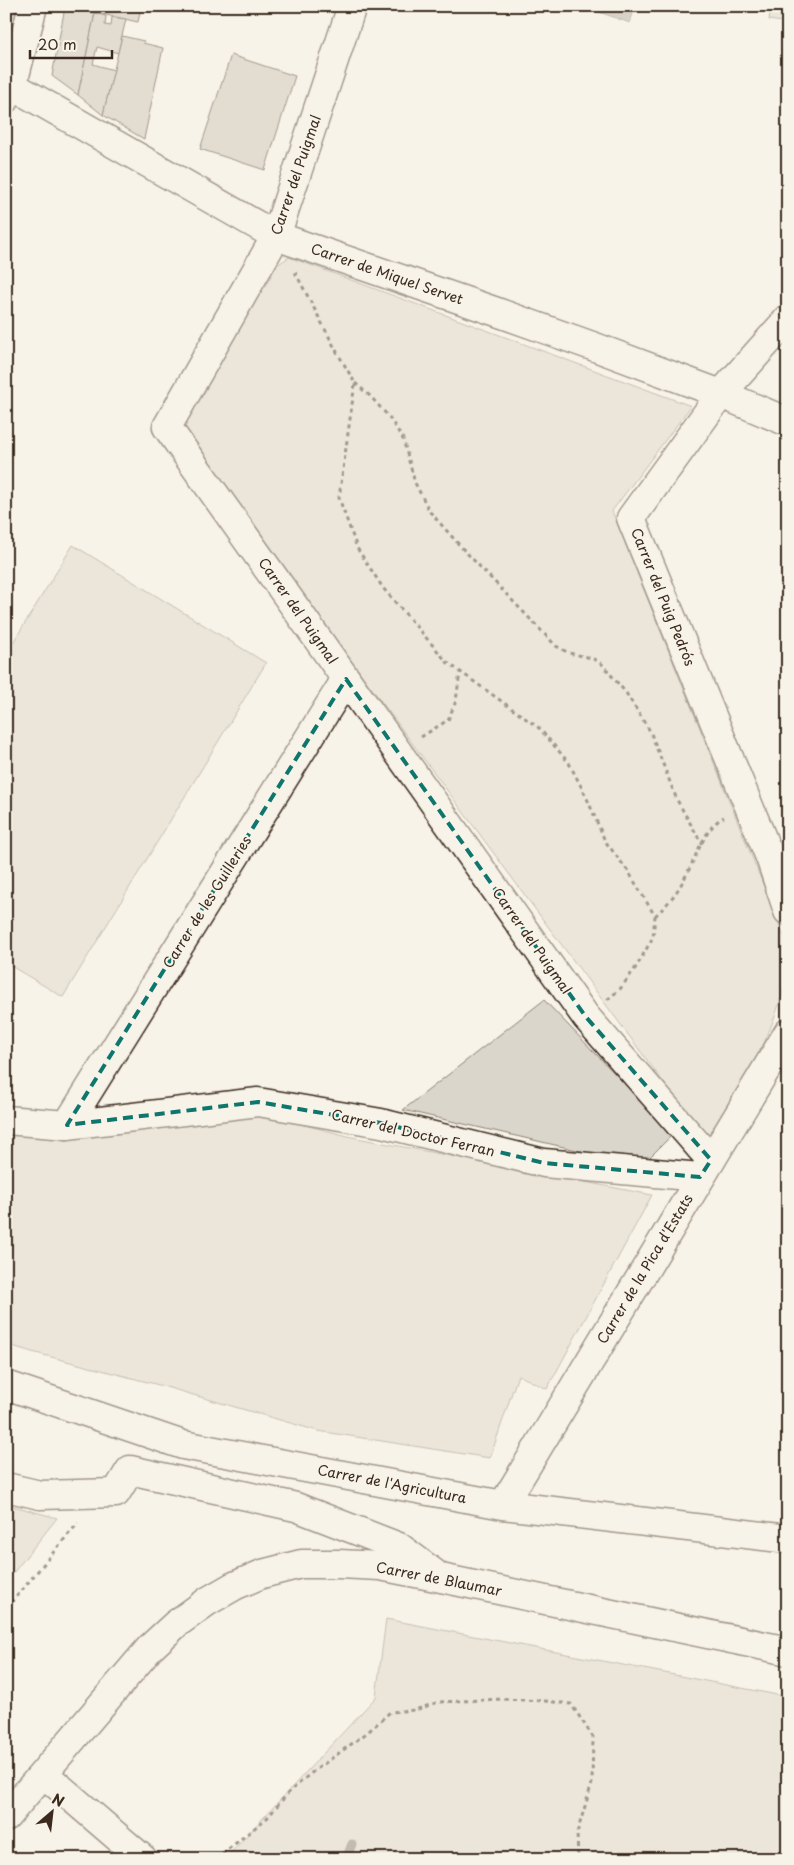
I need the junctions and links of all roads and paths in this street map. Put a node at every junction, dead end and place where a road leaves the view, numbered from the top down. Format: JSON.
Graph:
{"nodes":[{"id":1,"x":34,"y":6,"type":"edge"},
{"id":2,"x":352,"y":6,"type":"edge"},
{"id":3,"x":8,"y":89,"type":"edge"},
{"id":4,"x":276,"y":236,"type":"junction"},
{"id":5,"x":788,"y":319,"type":"edge"},
{"id":6,"x":355,"y":383,"type":"junction"},
{"id":7,"x":721,"y":394,"type":"junction"},
{"id":8,"x":788,"y":422,"type":"edge"},
{"id":9,"x":460,"y":672,"type":"junction"},
{"id":10,"x":346,"y":680,"type":"junction"},
{"id":11,"x":397,"y":751,"type":"junction"},
{"id":12,"x":748,"y":804,"type":"junction"},
{"id":13,"x":702,"y":844,"type":"junction"},
{"id":14,"x":788,"y":912,"type":"edge"},
{"id":15,"x":655,"y":916,"type":"junction"},
{"id":16,"x":586,"y":1017,"type":"junction"},
{"id":17,"x":788,"y":1033,"type":"edge"},
{"id":18,"x":6,"y":1120,"type":"edge"},
{"id":19,"x":67,"y":1125,"type":"junction"},
{"id":20,"x":706,"y":1169,"type":"junction"},
{"id":21,"x":6,"y":1385,"type":"edge"},
{"id":22,"x":6,"y":1487,"type":"edge"},
{"id":23,"x":503,"y":1505,"type":"junction"},
{"id":24,"x":79,"y":1521,"type":"dead end"},
{"id":25,"x":786,"y":1536,"type":"edge"},
{"id":26,"x":441,"y":1578,"type":"junction"},
{"id":27,"x":6,"y":1609,"type":"edge"},
{"id":28,"x":788,"y":1652,"type":"edge"},
{"id":29,"x":44,"y":1774,"type":"junction"},
{"id":30,"x":6,"y":1818,"type":"edge"},
{"id":31,"x":143,"y":1859,"type":"edge"},
{"id":32,"x":216,"y":1859,"type":"edge"},
{"id":33,"x":578,"y":1859,"type":"edge"}],
"edges":[{"from":1,"to":3,"type":"street"},
{"from":2,"to":4,"type":"street","name":"Carrer del Puigmal"},
{"from":3,"to":4,"type":"street","name":"Carrer de Miquel Servet"},
{"from":4,"to":6,"type":"path"},
{"from":4,"to":7,"type":"street","name":"Carrer de Miquel Servet"},
{"from":4,"to":10,"type":"street","name":"Carrer del Puigmal"},
{"from":5,"to":7,"type":"street","name":"Carrer del Puig Pedrós"},
{"from":6,"to":9,"type":"path"},
{"from":6,"to":13,"type":"path"},
{"from":7,"to":8,"type":"street","name":"Carrer de Miquel Servet"},
{"from":7,"to":12,"type":"street","name":"Carrer del Puig Pedrós"},
{"from":9,"to":11,"type":"path"},
{"from":9,"to":15,"type":"path"},
{"from":10,"to":11,"type":"street","name":"Carrer del Puigmal"},
{"from":10,"to":19,"type":"street","name":"Carrer de les Guilleries"},
{"from":11,"to":16,"type":"street","name":"Carrer del Puigmal"},
{"from":12,"to":13,"type":"path"},
{"from":12,"to":14,"type":"street","name":"Carrer del Puig Pedrós"},
{"from":13,"to":15,"type":"path"},
{"from":15,"to":16,"type":"path"},
{"from":16,"to":20,"type":"street","name":"Carrer del Puigmal"},
{"from":17,"to":20,"type":"street","name":"Carrer de la Pica d'Estats"},
{"from":18,"to":19,"type":"street","name":"Carrer del Doctor Ferran"},
{"from":19,"to":20,"type":"street","name":"Carrer del Doctor Ferran"},
{"from":20,"to":23,"type":"street","name":"Carrer de la Pica d'Estats"},
{"from":21,"to":23,"type":"street","name":"Carrer de l'Agricultura"},
{"from":22,"to":26,"type":"street"},
{"from":23,"to":25,"type":"street","name":"Carrer de l'Agricultura"},
{"from":24,"to":27,"type":"path"},
{"from":26,"to":28,"type":"street","name":"Carrer de Blaumar"},
{"from":26,"to":29,"type":"street","name":"Carrer de Blaumar"},
{"from":29,"to":30,"type":"street","name":"Carrer de Blaumar"},
{"from":29,"to":31,"type":"street"},
{"from":32,"to":33,"type":"path"}]}
